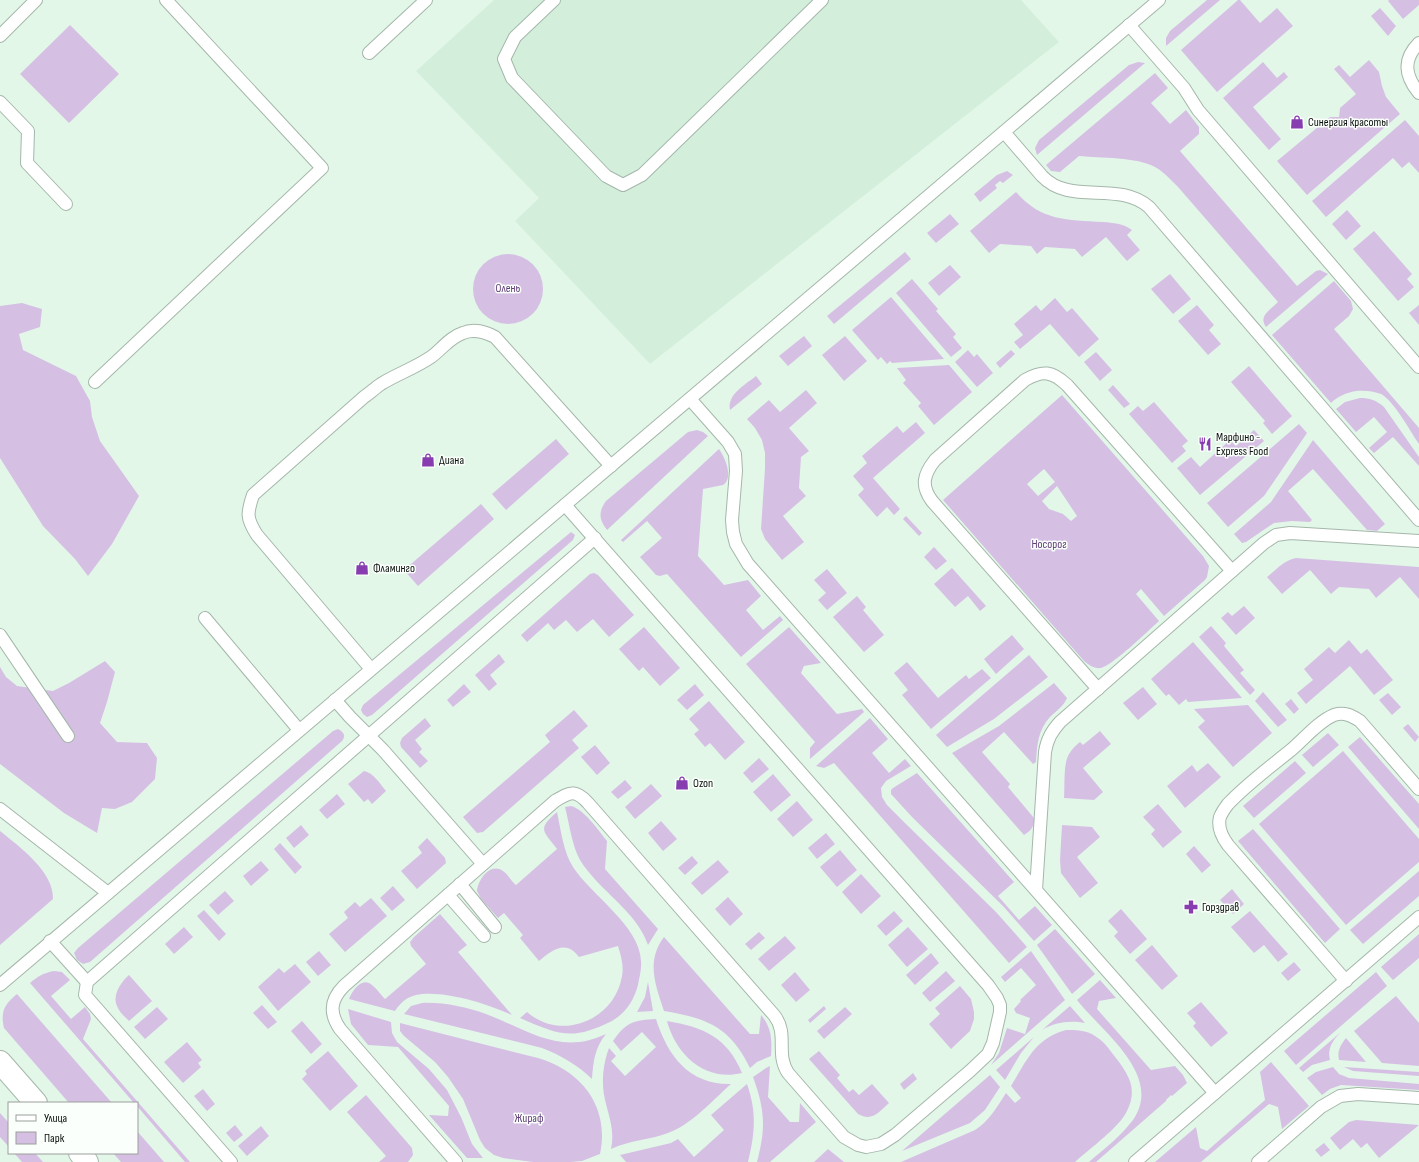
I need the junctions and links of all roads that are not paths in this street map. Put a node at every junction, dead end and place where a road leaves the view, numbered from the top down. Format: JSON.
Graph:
{"nodes":[{"id":1,"x":36,"y":0,"type":"edge"},
{"id":2,"x":166,"y":0,"type":"edge"},
{"id":3,"x":426,"y":0,"type":"edge"},
{"id":4,"x":554,"y":0,"type":"edge"},
{"id":5,"x":822,"y":0,"type":"edge"},
{"id":6,"x":1159,"y":0,"type":"edge"},
{"id":7,"x":1129,"y":24,"type":"junction"},
{"id":8,"x":0,"y":36,"type":"edge"},
{"id":9,"x":1419,"y":43,"type":"edge"},
{"id":10,"x":369,"y":53,"type":"dead end"},
{"id":11,"x":1419,"y":93,"type":"edge"},
{"id":12,"x":0,"y":102,"type":"edge"},
{"id":13,"x":1004,"y":132,"type":"junction"},
{"id":14,"x":66,"y":204,"type":"dead end"},
{"id":15,"x":1419,"y":367,"type":"edge"},
{"id":16,"x":95,"y":382,"type":"dead end"},
{"id":17,"x":690,"y":399,"type":"junction"},
{"id":18,"x":611,"y":466,"type":"junction"},
{"id":19,"x":565,"y":505,"type":"junction"},
{"id":20,"x":1419,"y":520,"type":"edge"},
{"id":21,"x":595,"y":538,"type":"junction"},
{"id":22,"x":1419,"y":541,"type":"edge"},
{"id":23,"x":1232,"y":572,"type":"junction"},
{"id":24,"x":205,"y":618,"type":"dead end"},
{"id":25,"x":0,"y":635,"type":"edge"},
{"id":26,"x":372,"y":669,"type":"junction"},
{"id":27,"x":1098,"y":689,"type":"junction"},
{"id":28,"x":335,"y":700,"type":"junction"},
{"id":29,"x":299,"y":730,"type":"junction"},
{"id":30,"x":68,"y":736,"type":"dead end"},
{"id":31,"x":369,"y":736,"type":"junction"},
{"id":32,"x":1419,"y":789,"type":"edge"},
{"id":33,"x":0,"y":809,"type":"edge"},
{"id":34,"x":483,"y":864,"type":"junction"},
{"id":35,"x":460,"y":884,"type":"junction"},
{"id":36,"x":1036,"y":890,"type":"junction"},
{"id":37,"x":108,"y":893,"type":"junction"},
{"id":38,"x":448,"y":895,"type":"junction"},
{"id":39,"x":1419,"y":918,"type":"edge"},
{"id":40,"x":495,"y":927,"type":"dead end"},
{"id":41,"x":484,"y":936,"type":"dead end"},
{"id":42,"x":50,"y":941,"type":"junction"},
{"id":43,"x":1346,"y":981,"type":"junction"},
{"id":44,"x":86,"y":982,"type":"junction"},
{"id":45,"x":0,"y":985,"type":"edge"},
{"id":46,"x":0,"y":1062,"type":"edge"},
{"id":47,"x":1215,"y":1093,"type":"junction"},
{"id":48,"x":1419,"y":1098,"type":"edge"},
{"id":49,"x":35,"y":1102,"type":"edge"},
{"id":50,"x":81,"y":1154,"type":"edge"},
{"id":51,"x":453,"y":1161,"type":"edge"},
{"id":52,"x":88,"y":1162,"type":"edge"},
{"id":53,"x":231,"y":1162,"type":"edge"},
{"id":54,"x":1135,"y":1162,"type":"edge"},
{"id":55,"x":1258,"y":1162,"type":"edge"}],
"edges":[{"from":1,"to":8,"type":"lane"},
{"from":2,"to":16,"type":"lane"},
{"from":3,"to":10,"type":"lane"},
{"from":4,"to":5,"type":"lane"},
{"from":6,"to":7,"type":"lane"},
{"from":7,"to":13,"type":"lane"},
{"from":7,"to":15,"type":"lane"},
{"from":9,"to":11,"type":"lane"},
{"from":12,"to":14,"type":"lane"},
{"from":13,"to":17,"type":"lane"},
{"from":13,"to":20,"type":"lane"},
{"from":17,"to":18,"type":"lane"},
{"from":17,"to":36,"type":"lane"},
{"from":18,"to":19,"type":"lane"},
{"from":18,"to":26,"type":"lane"},
{"from":19,"to":21,"type":"lane"},
{"from":19,"to":26,"type":"lane"},
{"from":21,"to":31,"type":"lane"},
{"from":21,"to":34,"type":"lane"},
{"from":22,"to":23,"type":"lane"},
{"from":23,"to":27,"type":"lane"},
{"from":23,"to":27,"type":"lane"},
{"from":24,"to":29,"type":"lane"},
{"from":25,"to":30,"type":"lane"},
{"from":26,"to":28,"type":"lane"},
{"from":27,"to":36,"type":"lane"},
{"from":28,"to":29,"type":"lane"},
{"from":28,"to":31,"type":"lane"},
{"from":29,"to":37,"type":"lane"},
{"from":31,"to":34,"type":"lane"},
{"from":31,"to":44,"type":"lane"},
{"from":32,"to":43,"type":"lane"},
{"from":33,"to":37,"type":"lane"},
{"from":34,"to":35,"type":"lane"},
{"from":35,"to":38,"type":"lane"},
{"from":35,"to":40,"type":"lane"},
{"from":36,"to":47,"type":"lane"},
{"from":37,"to":42,"type":"lane"},
{"from":38,"to":41,"type":"lane"},
{"from":38,"to":51,"type":"lane"},
{"from":39,"to":43,"type":"lane"},
{"from":42,"to":44,"type":"lane"},
{"from":42,"to":45,"type":"lane"},
{"from":43,"to":47,"type":"lane"},
{"from":44,"to":53,"type":"lane"},
{"from":46,"to":49,"type":"street"},
{"from":47,"to":54,"type":"lane"},
{"from":48,"to":55,"type":"lane"},
{"from":50,"to":52,"type":"street"}]}
